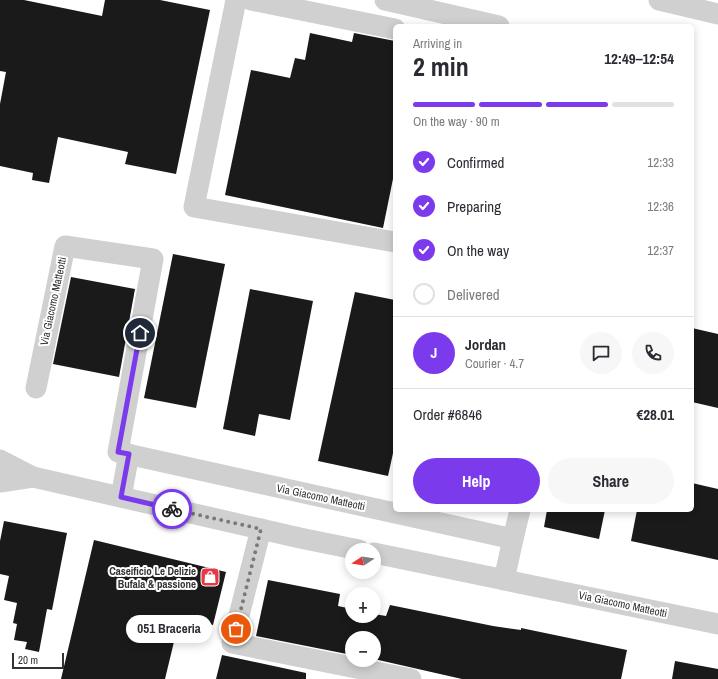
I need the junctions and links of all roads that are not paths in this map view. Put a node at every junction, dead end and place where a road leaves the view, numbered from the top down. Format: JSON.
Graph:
{"nodes":[{"id":1,"x":236,"y":0,"type":"edge"},
{"id":2,"x":251,"y":0,"type":"edge"},
{"id":3,"x":385,"y":0,"type":"edge"},
{"id":4,"x":658,"y":0,"type":"edge"},
{"id":5,"x":718,"y":14,"type":"edge"},
{"id":6,"x":490,"y":24,"type":"edge"},
{"id":7,"x":393,"y":29,"type":"edge"},
{"id":8,"x":393,"y":242,"type":"edge"},
{"id":9,"x":36,"y":388,"type":"dead end"},
{"id":10,"x":129,"y":454,"type":"junction"},
{"id":11,"x":0,"y":460,"type":"edge"},
{"id":12,"x":33,"y":477,"type":"junction"},
{"id":13,"x":0,"y":482,"type":"edge"},
{"id":14,"x":121,"y":497,"type":"junction"},
{"id":15,"x":520,"y":512,"type":"edge"},
{"id":16,"x":261,"y":529,"type":"junction"},
{"id":17,"x":514,"y":539,"type":"junction"},
{"id":18,"x":345,"y":547,"type":"edge"},
{"id":19,"x":381,"y":554,"type":"edge"},
{"id":20,"x":504,"y":580,"type":"junction"},
{"id":21,"x":718,"y":624,"type":"edge"},
{"id":22,"x":411,"y":679,"type":"edge"}],
"edges":[{"from":1,"to":8,"type":"street"},
{"from":2,"to":7,"type":"street"},
{"from":3,"to":6,"type":"street"},
{"from":4,"to":5,"type":"street"},
{"from":9,"to":10,"type":"street","name":"Via Giacomo Matteotti"},
{"from":10,"to":14,"type":"street"},
{"from":10,"to":17,"type":"street","name":"Via Giacomo Matteotti"},
{"from":11,"to":12,"type":"street"},
{"from":12,"to":13,"type":"street"},
{"from":12,"to":14,"type":"street"},
{"from":14,"to":16,"type":"street"},
{"from":15,"to":17,"type":"street"},
{"from":16,"to":18,"type":"street"},
{"from":16,"to":22,"type":"street"},
{"from":17,"to":20,"type":"street"},
{"from":19,"to":20,"type":"street","name":"Via Giacomo Matteotti"},
{"from":20,"to":21,"type":"street","name":"Via Giacomo Matteotti"}]}
